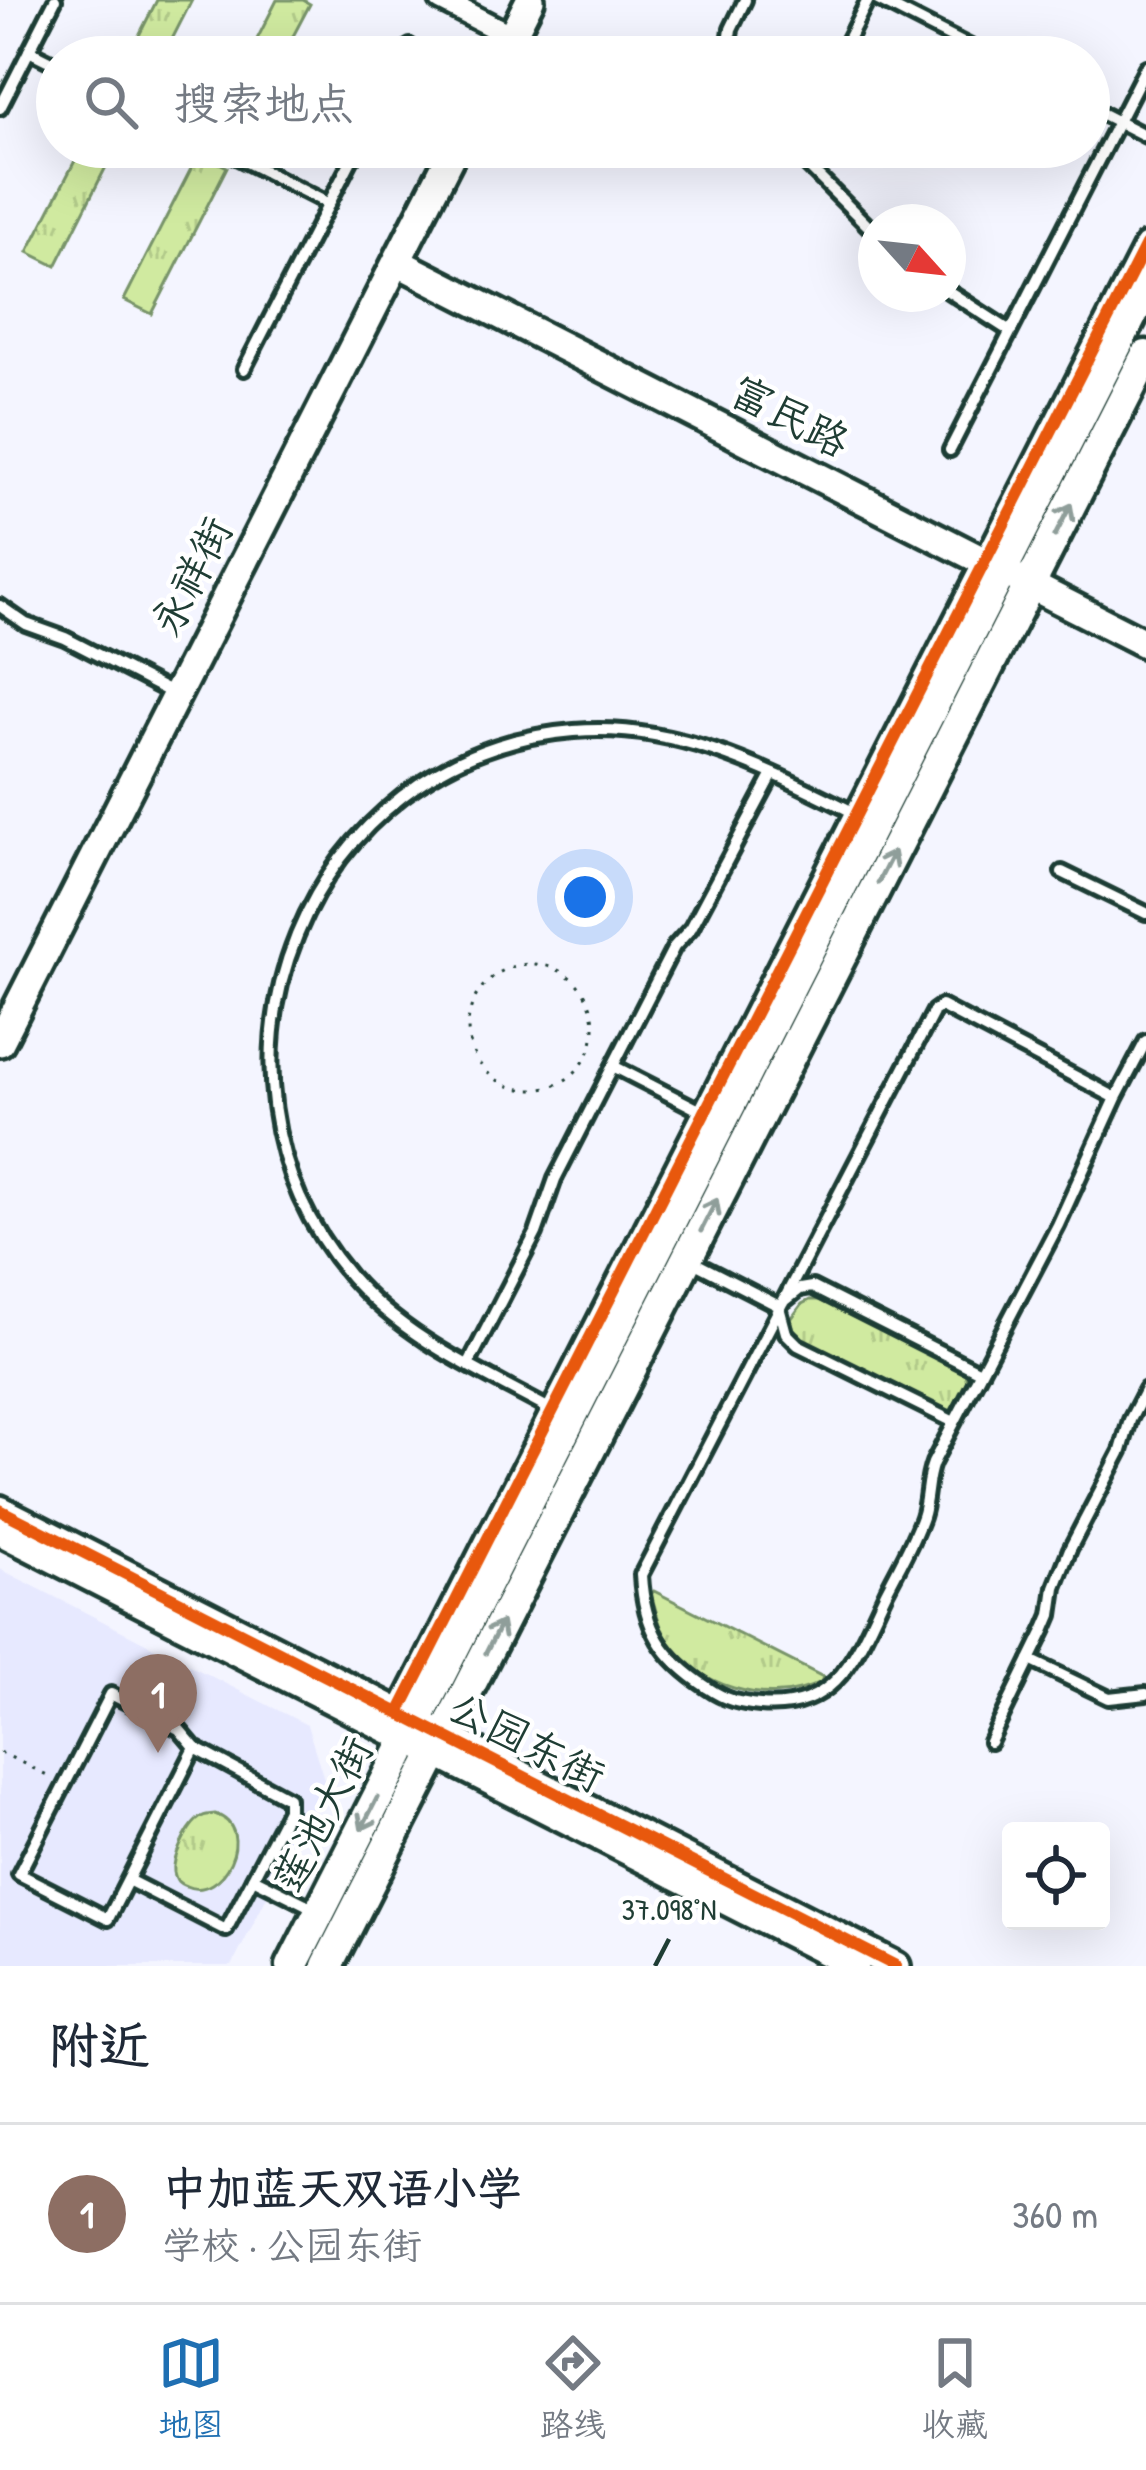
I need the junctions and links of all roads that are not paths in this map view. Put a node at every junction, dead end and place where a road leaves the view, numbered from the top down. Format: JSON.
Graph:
{"nodes":[{"id":1,"x":55,"y":0,"type":"edge"},
{"id":2,"x":441,"y":0,"type":"edge"},
{"id":3,"x":530,"y":0,"type":"edge"},
{"id":4,"x":746,"y":0,"type":"edge"},
{"id":5,"x":868,"y":0,"type":"edge"},
{"id":6,"x":878,"y":0,"type":"edge"},
{"id":7,"x":37,"y":36,"type":"edge"},
{"id":8,"x":491,"y":36,"type":"edge"},
{"id":9,"x":512,"y":36,"type":"edge"},
{"id":10,"x":730,"y":36,"type":"edge"},
{"id":11,"x":850,"y":36,"type":"edge"},
{"id":12,"x":949,"y":36,"type":"edge"},
{"id":13,"x":36,"y":37,"type":"edge"},
{"id":14,"x":29,"y":51,"type":"junction"},
{"id":15,"x":36,"y":54,"type":"edge"},
{"id":16,"x":1146,"y":67,"type":"edge"},
{"id":17,"x":0,"y":107,"type":"edge"},
{"id":18,"x":1110,"y":118,"type":"edge"},
{"id":19,"x":1118,"y":122,"type":"junction"},
{"id":20,"x":1146,"y":136,"type":"edge"},
{"id":21,"x":1110,"y":138,"type":"edge"},
{"id":22,"x":258,"y":168,"type":"edge"},
{"id":23,"x":347,"y":168,"type":"edge"},
{"id":24,"x":444,"y":168,"type":"edge"},
{"id":25,"x":811,"y":168,"type":"edge"},
{"id":26,"x":1094,"y":168,"type":"edge"},
{"id":27,"x":328,"y":204,"type":"junction"},
{"id":28,"x":858,"y":216,"type":"edge"},
{"id":29,"x":1146,"y":245,"type":"edge"},
{"id":30,"x":401,"y":255,"type":"junction"},
{"id":31,"x":1146,"y":287,"type":"edge"},
{"id":32,"x":966,"y":304,"type":"edge"},
{"id":33,"x":1010,"y":332,"type":"junction"},
{"id":34,"x":1146,"y":356,"type":"edge"},
{"id":35,"x":244,"y":370,"type":"dead end"},
{"id":36,"x":950,"y":450,"type":"dead end"},
{"id":37,"x":1010,"y":565,"type":"junction"},
{"id":38,"x":0,"y":606,"type":"edge"},
{"id":39,"x":1146,"y":624,"type":"edge"},
{"id":40,"x":1146,"y":644,"type":"edge"},
{"id":41,"x":177,"y":695,"type":"junction"},
{"id":42,"x":773,"y":774,"type":"junction"},
{"id":43,"x":857,"y":814,"type":"junction"},
{"id":44,"x":1062,"y":872,"type":"dead end"},
{"id":45,"x":1146,"y":913,"type":"edge"},
{"id":46,"x":1146,"y":1041,"type":"edge"},
{"id":47,"x":0,"y":1042,"type":"edge"},
{"id":48,"x":613,"y":1066,"type":"junction"},
{"id":49,"x":1116,"y":1098,"type":"junction"},
{"id":50,"x":705,"y":1113,"type":"junction"},
{"id":51,"x":687,"y":1258,"type":"junction"},
{"id":52,"x":779,"y":1306,"type":"junction"},
{"id":53,"x":468,"y":1365,"type":"junction"},
{"id":54,"x":980,"y":1372,"type":"junction"},
{"id":55,"x":1146,"y":1389,"type":"edge"},
{"id":56,"x":553,"y":1411,"type":"junction"},
{"id":57,"x":954,"y":1422,"type":"junction"},
{"id":58,"x":0,"y":1510,"type":"edge"},
{"id":59,"x":0,"y":1531,"type":"edge"},
{"id":60,"x":1030,"y":1660,"type":"junction"},
{"id":61,"x":1146,"y":1694,"type":"edge"},
{"id":62,"x":420,"y":1732,"type":"junction"},
{"id":63,"x":990,"y":1742,"type":"dead end"},
{"id":64,"x":195,"y":1748,"type":"junction"},
{"id":65,"x":253,"y":1877,"type":"junction"},
{"id":66,"x":128,"y":1880,"type":"junction"},
{"id":67,"x":320,"y":1911,"type":"junction"},
{"id":68,"x":292,"y":1966,"type":"edge"},
{"id":69,"x":327,"y":1966,"type":"edge"},
{"id":70,"x":855,"y":1966,"type":"edge"},
{"id":71,"x":896,"y":1966,"type":"edge"}],
"edges":[{"from":1,"to":7,"type":"lane"},
{"from":2,"to":8,"type":"street"},
{"from":3,"to":9,"type":"street"},
{"from":4,"to":10,"type":"lane"},
{"from":5,"to":11,"type":"lane"},
{"from":6,"to":12,"type":"lane"},
{"from":13,"to":14,"type":"lane"},
{"from":14,"to":15,"type":"lane"},
{"from":14,"to":17,"type":"lane"},
{"from":16,"to":19,"type":"lane"},
{"from":18,"to":19,"type":"lane"},
{"from":19,"to":20,"type":"lane"},
{"from":19,"to":21,"type":"lane"},
{"from":22,"to":27,"type":"lane"},
{"from":23,"to":27,"type":"lane"},
{"from":24,"to":30,"type":"street","name":"永祥街"},
{"from":25,"to":28,"type":"lane"},
{"from":26,"to":33,"type":"lane"},
{"from":27,"to":35,"type":"lane"},
{"from":29,"to":37,"type":"street"},
{"from":30,"to":37,"type":"street","name":"富民路"},
{"from":30,"to":41,"type":"street","name":"永祥街"},
{"from":31,"to":37,"type":"main road","name":"莲池大街"},
{"from":32,"to":33,"type":"lane"},
{"from":33,"to":36,"type":"lane"},
{"from":37,"to":34,"type":"main road","name":"莲池大街","one_way":true},
{"from":37,"to":39,"type":"street","name":"富民路"},
{"from":37,"to":40,"type":"street","name":"富民路"},
{"from":37,"to":43,"type":"street"},
{"from":51,"to":37,"type":"main road","name":"莲池大街","one_way":true},
{"from":37,"to":62,"type":"main road","name":"莲池大街"},
{"from":38,"to":41,"type":"lane"},
{"from":41,"to":47,"type":"street","name":"永祥街"},
{"from":42,"to":43,"type":"lane"},
{"from":42,"to":48,"type":"lane"},
{"from":42,"to":53,"type":"lane"},
{"from":43,"to":50,"type":"street"},
{"from":44,"to":45,"type":"lane"},
{"from":46,"to":49,"type":"lane"},
{"from":48,"to":50,"type":"lane"},
{"from":48,"to":53,"type":"lane"},
{"from":49,"to":52,"type":"lane"},
{"from":49,"to":54,"type":"lane"},
{"from":50,"to":56,"type":"street"},
{"from":51,"to":52,"type":"lane"},
{"from":62,"to":51,"type":"main road","name":"莲池大街","one_way":true},
{"from":52,"to":54,"type":"lane"},
{"from":52,"to":57,"type":"lane"},
{"from":52,"to":57,"type":"lane"},
{"from":53,"to":56,"type":"lane"},
{"from":54,"to":57,"type":"lane"},
{"from":55,"to":60,"type":"lane"},
{"from":56,"to":62,"type":"street"},
{"from":58,"to":62,"type":"street","name":"公园东街"},
{"from":59,"to":62,"type":"street","name":"公园东街"},
{"from":60,"to":61,"type":"lane"},
{"from":60,"to":63,"type":"lane"},
{"from":62,"to":67,"type":"main road","name":"莲池大街","one_way":true},
{"from":62,"to":69,"type":"main road","name":"莲池大街"},
{"from":62,"to":70,"type":"street","name":"公园东街"},
{"from":62,"to":71,"type":"street","name":"公园东街"},
{"from":64,"to":65,"type":"lane"},
{"from":64,"to":66,"type":"lane"},
{"from":64,"to":66,"type":"lane"},
{"from":65,"to":66,"type":"lane"},
{"from":65,"to":67,"type":"lane"},
{"from":67,"to":68,"type":"main road","name":"莲池大街"}]}
